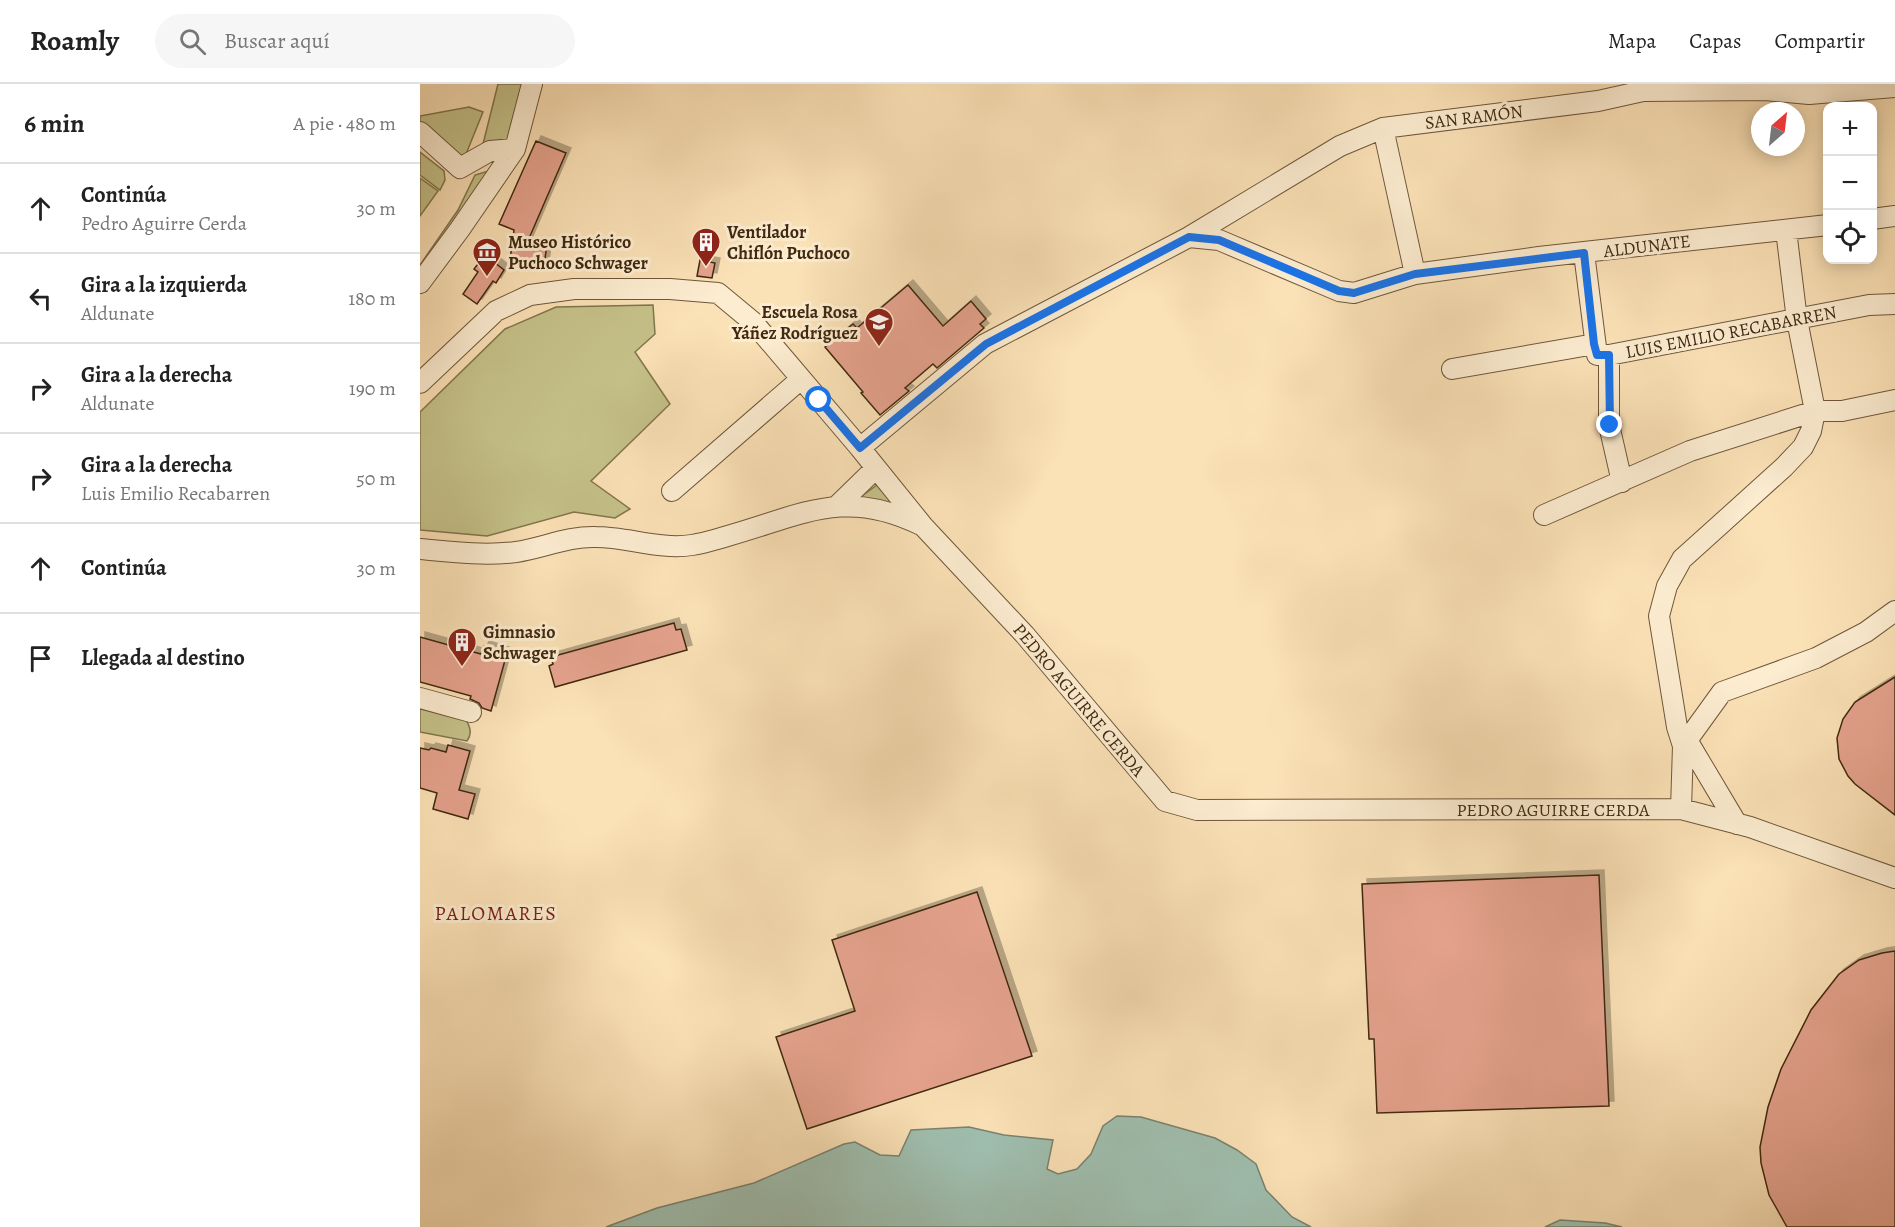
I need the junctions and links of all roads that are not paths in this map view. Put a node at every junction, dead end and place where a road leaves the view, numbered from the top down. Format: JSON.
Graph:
{"nodes":[{"id":1,"x":532,"y":84,"type":"edge"},
{"id":2,"x":1895,"y":87,"type":"edge"},
{"id":3,"x":1383,"y":128,"type":"junction"},
{"id":4,"x":420,"y":132,"type":"edge"},
{"id":5,"x":515,"y":149,"type":"junction"},
{"id":6,"x":1895,"y":216,"type":"edge"},
{"id":7,"x":1877,"y":218,"type":"edge"},
{"id":8,"x":1823,"y":225,"type":"edge"},
{"id":9,"x":1786,"y":230,"type":"junction"},
{"id":10,"x":1189,"y":237,"type":"junction"},
{"id":11,"x":1584,"y":253,"type":"junction"},
{"id":12,"x":1415,"y":274,"type":"junction"},
{"id":13,"x":420,"y":283,"type":"edge"},
{"id":14,"x":1895,"y":304,"type":"edge"},
{"id":15,"x":1797,"y":320,"type":"junction"},
{"id":16,"x":1602,"y":350,"type":"junction"},
{"id":17,"x":1452,"y":369,"type":"dead end"},
{"id":18,"x":801,"y":379,"type":"junction"},
{"id":19,"x":420,"y":383,"type":"edge"},
{"id":20,"x":1895,"y":400,"type":"edge"},
{"id":21,"x":1815,"y":411,"type":"junction"},
{"id":22,"x":860,"y":448,"type":"junction"},
{"id":23,"x":876,"y":468,"type":"junction"},
{"id":24,"x":1622,"y":482,"type":"junction"},
{"id":25,"x":672,"y":491,"type":"dead end"},
{"id":26,"x":838,"y":505,"type":"junction"},
{"id":27,"x":1544,"y":514,"type":"dead end"},
{"id":28,"x":923,"y":526,"type":"junction"},
{"id":29,"x":420,"y":549,"type":"edge"},
{"id":30,"x":1895,"y":611,"type":"edge"},
{"id":31,"x":420,"y":698,"type":"edge"},
{"id":32,"x":471,"y":712,"type":"dead end"},
{"id":33,"x":1685,"y":743,"type":"junction"},
{"id":34,"x":1681,"y":809,"type":"junction"},
{"id":35,"x":1737,"y":824,"type":"junction"},
{"id":36,"x":1895,"y":878,"type":"edge"}],
"edges":[{"from":1,"to":5,"type":"street"},
{"from":2,"to":3,"type":"street","name":"SAN RAMÓN"},
{"from":3,"to":10,"type":"street","name":"SAN RAMÓN"},
{"from":3,"to":12,"type":"street"},
{"from":4,"to":5,"type":"street"},
{"from":5,"to":13,"type":"street"},
{"from":6,"to":7,"type":"street"},
{"from":8,"to":9,"type":"street","name":"ALDUNATE"},
{"from":9,"to":11,"type":"street","name":"ALDUNATE"},
{"from":9,"to":15,"type":"street"},
{"from":10,"to":12,"type":"street","name":"ALDUNATE"},
{"from":10,"to":22,"type":"street"},
{"from":11,"to":12,"type":"street","name":"ALDUNATE"},
{"from":11,"to":16,"type":"street"},
{"from":14,"to":15,"type":"street","name":"LUIS EMILIO RECABARREN"},
{"from":15,"to":16,"type":"street","name":"LUIS EMILIO RECABARREN"},
{"from":15,"to":21,"type":"street"},
{"from":16,"to":17,"type":"street","name":"LUIS EMILIO RECABARREN"},
{"from":16,"to":24,"type":"street"},
{"from":18,"to":19,"type":"street","name":"PEDRO AGUIRRE CERDA"},
{"from":18,"to":22,"type":"street","name":"PEDRO AGUIRRE CERDA"},
{"from":18,"to":25,"type":"street"},
{"from":20,"to":21,"type":"street"},
{"from":21,"to":24,"type":"street"},
{"from":21,"to":33,"type":"street"},
{"from":22,"to":23,"type":"street","name":"PEDRO AGUIRRE CERDA"},
{"from":23,"to":26,"type":"street"},
{"from":23,"to":28,"type":"street","name":"PEDRO AGUIRRE CERDA"},
{"from":24,"to":27,"type":"street"},
{"from":26,"to":28,"type":"street"},
{"from":26,"to":29,"type":"street"},
{"from":28,"to":34,"type":"street","name":"PEDRO AGUIRRE CERDA"},
{"from":30,"to":33,"type":"street"},
{"from":31,"to":32,"type":"street"},
{"from":33,"to":34,"type":"street"},
{"from":33,"to":35,"type":"street"},
{"from":34,"to":35,"type":"street","name":"PEDRO AGUIRRE CERDA"},
{"from":35,"to":36,"type":"street","name":"PEDRO AGUIRRE CERDA"}]}
